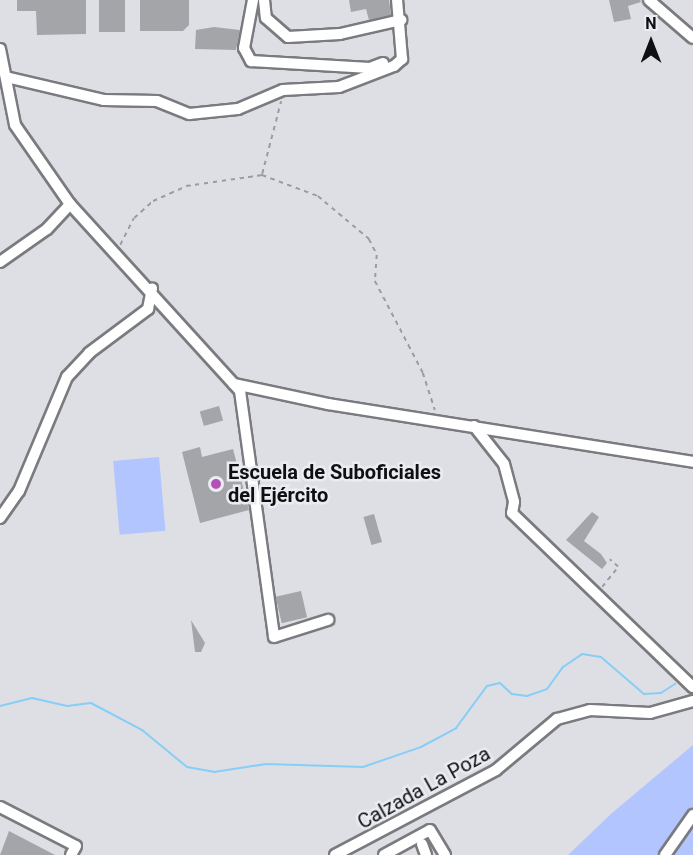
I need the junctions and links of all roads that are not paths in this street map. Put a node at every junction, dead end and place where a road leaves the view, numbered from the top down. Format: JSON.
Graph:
{"nodes":[{"id":1,"x":397,"y":0,"type":"edge"},
{"id":2,"x":649,"y":0,"type":"edge"},
{"id":3,"x":258,"y":3,"type":"edge"},
{"id":4,"x":401,"y":20,"type":"junction"},
{"id":5,"x":693,"y":38,"type":"edge"},
{"id":6,"x":0,"y":49,"type":"edge"},
{"id":7,"x":402,"y":55,"type":"junction"},
{"id":8,"x":6,"y":77,"type":"junction"},
{"id":9,"x":4,"y":91,"type":"edge"},
{"id":10,"x":70,"y":204,"type":"junction"},
{"id":11,"x":0,"y":261,"type":"edge"},
{"id":12,"x":152,"y":288,"type":"junction"},
{"id":13,"x":234,"y":384,"type":"junction"},
{"id":14,"x":474,"y":426,"type":"junction"},
{"id":15,"x":693,"y":462,"type":"edge"},
{"id":16,"x":0,"y":518,"type":"edge"},
{"id":17,"x":328,"y":620,"type":"dead end"},
{"id":18,"x":693,"y":687,"type":"edge"},
{"id":19,"x":693,"y":701,"type":"edge"},
{"id":20,"x":0,"y":807,"type":"edge"},
{"id":21,"x":693,"y":815,"type":"edge"},
{"id":22,"x":360,"y":850,"type":"edge"},
{"id":23,"x":71,"y":855,"type":"edge"},
{"id":24,"x":335,"y":855,"type":"edge"},
{"id":25,"x":384,"y":855,"type":"edge"},
{"id":26,"x":445,"y":855,"type":"edge"},
{"id":27,"x":665,"y":855,"type":"edge"}],
"edges":[{"from":1,"to":4,"type":"street"},
{"from":2,"to":5,"type":"street"},
{"from":3,"to":4,"type":"street"},
{"from":3,"to":7,"type":"street"},
{"from":4,"to":7,"type":"street"},
{"from":6,"to":8,"type":"street"},
{"from":7,"to":8,"type":"street"},
{"from":8,"to":9,"type":"street"},
{"from":9,"to":10,"type":"street"},
{"from":10,"to":11,"type":"street"},
{"from":10,"to":12,"type":"street"},
{"from":12,"to":13,"type":"street"},
{"from":12,"to":16,"type":"street"},
{"from":13,"to":14,"type":"street"},
{"from":13,"to":17,"type":"street"},
{"from":14,"to":15,"type":"street"},
{"from":14,"to":18,"type":"street"},
{"from":19,"to":22,"type":"street","name":"Calzada La Poza"},
{"from":20,"to":23,"type":"street"},
{"from":21,"to":27,"type":"street"},
{"from":22,"to":24,"type":"street","name":"Calzada La Poza"},
{"from":25,"to":26,"type":"street"}]}
